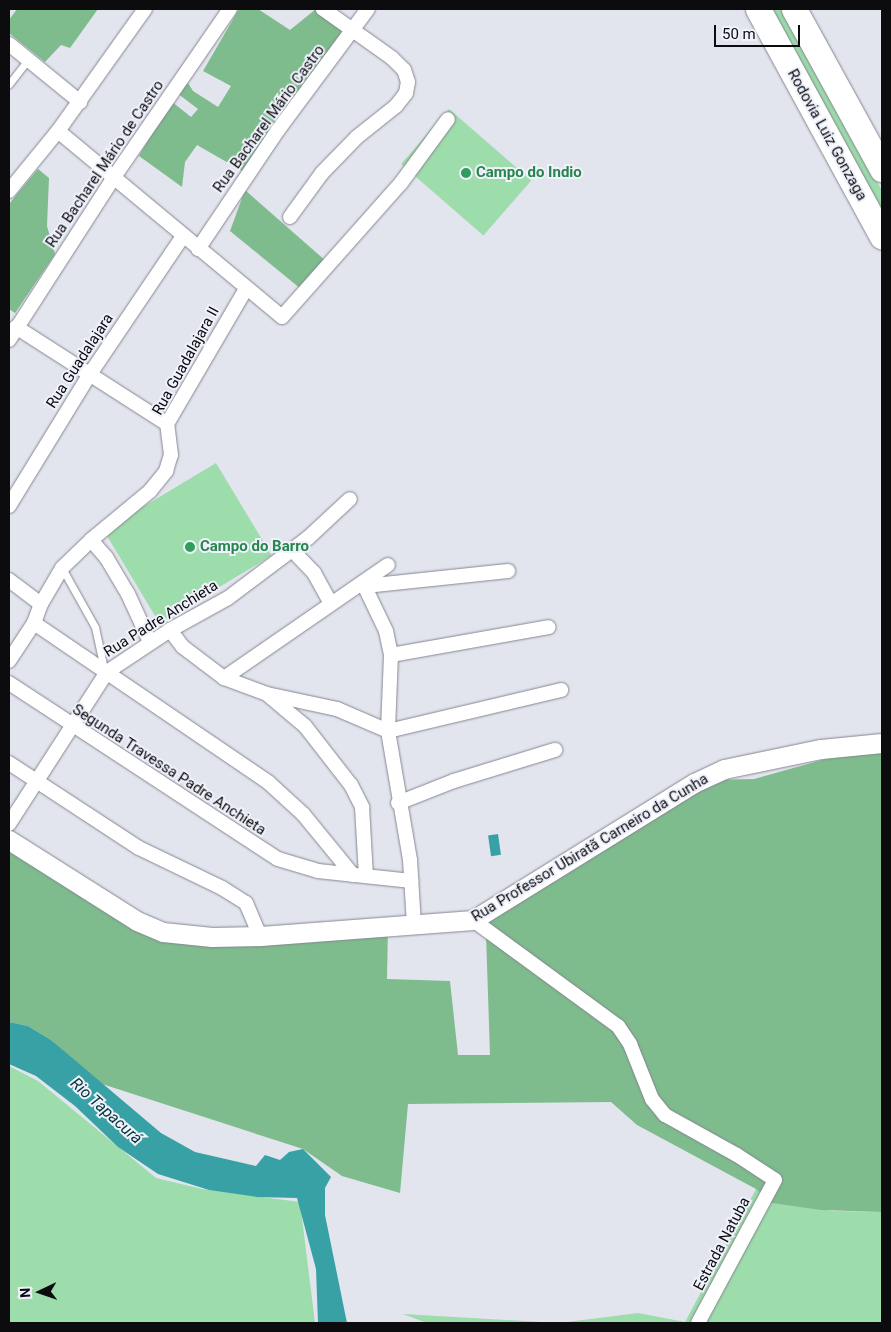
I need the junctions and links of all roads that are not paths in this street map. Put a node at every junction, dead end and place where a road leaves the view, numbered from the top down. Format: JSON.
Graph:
{"nodes":[{"id":1,"x":145,"y":9,"type":"edge"},
{"id":2,"x":230,"y":9,"type":"edge"},
{"id":3,"x":323,"y":9,"type":"edge"},
{"id":4,"x":368,"y":9,"type":"edge"},
{"id":5,"x":758,"y":9,"type":"edge"},
{"id":6,"x":794,"y":9,"type":"edge"},
{"id":7,"x":354,"y":31,"type":"junction"},
{"id":8,"x":9,"y":44,"type":"edge"},
{"id":9,"x":28,"y":60,"type":"junction"},
{"id":10,"x":9,"y":84,"type":"edge"},
{"id":11,"x":80,"y":102,"type":"junction"},
{"id":12,"x":448,"y":119,"type":"dead end"},
{"id":13,"x":58,"y":132,"type":"junction"},
{"id":14,"x":882,"y":169,"type":"edge"},
{"id":15,"x":114,"y":177,"type":"junction"},
{"id":16,"x":9,"y":191,"type":"edge"},
{"id":17,"x":290,"y":217,"type":"dead end"},
{"id":18,"x":183,"y":236,"type":"junction"},
{"id":19,"x":882,"y":236,"type":"edge"},
{"id":20,"x":198,"y":249,"type":"junction"},
{"id":21,"x":246,"y":289,"type":"junction"},
{"id":22,"x":16,"y":327,"type":"junction"},
{"id":23,"x":9,"y":340,"type":"edge"},
{"id":24,"x":90,"y":374,"type":"junction"},
{"id":25,"x":167,"y":424,"type":"junction"},
{"id":26,"x":350,"y":499,"type":"dead end"},
{"id":27,"x":9,"y":506,"type":"edge"},
{"id":28,"x":90,"y":540,"type":"junction"},
{"id":29,"x":292,"y":550,"type":"junction"},
{"id":30,"x":388,"y":565,"type":"dead end"},
{"id":31,"x":62,"y":568,"type":"junction"},
{"id":32,"x":508,"y":571,"type":"dead end"},
{"id":33,"x":9,"y":580,"type":"edge"},
{"id":34,"x":364,"y":584,"type":"junction"},
{"id":35,"x":330,"y":602,"type":"junction"},
{"id":36,"x":40,"y":604,"type":"junction"},
{"id":37,"x":34,"y":623,"type":"junction"},
{"id":38,"x":549,"y":627,"type":"dead end"},
{"id":39,"x":170,"y":630,"type":"junction"},
{"id":40,"x":150,"y":642,"type":"junction"},
{"id":41,"x":391,"y":655,"type":"junction"},
{"id":42,"x":9,"y":661,"type":"edge"},
{"id":43,"x":106,"y":671,"type":"junction"},
{"id":44,"x":224,"y":678,"type":"junction"},
{"id":45,"x":9,"y":684,"type":"edge"},
{"id":46,"x":560,"y":690,"type":"dead end"},
{"id":47,"x":267,"y":694,"type":"junction"},
{"id":48,"x":71,"y":726,"type":"junction"},
{"id":49,"x":388,"y":731,"type":"junction"},
{"id":50,"x":882,"y":743,"type":"edge"},
{"id":51,"x":554,"y":750,"type":"dead end"},
{"id":52,"x":9,"y":763,"type":"edge"},
{"id":53,"x":36,"y":781,"type":"junction"},
{"id":54,"x":398,"y":803,"type":"junction"},
{"id":55,"x":9,"y":824,"type":"edge"},
{"id":56,"x":9,"y":840,"type":"edge"},
{"id":57,"x":360,"y":876,"type":"junction"},
{"id":58,"x":411,"y":881,"type":"junction"},
{"id":59,"x":473,"y":920,"type":"junction"},
{"id":60,"x":414,"y":926,"type":"junction"},
{"id":61,"x":260,"y":936,"type":"junction"},
{"id":62,"x":698,"y":1323,"type":"edge"}],
"edges":[{"from":1,"to":11,"type":"street"},
{"from":2,"to":15,"type":"street","name":"Rua Bacharel Mário de Castro"},
{"from":3,"to":7,"type":"street"},
{"from":4,"to":7,"type":"street","name":"Rua Bacharel Mário Castro"},
{"from":5,"to":19,"type":"highway","name":"Rodovia Luiz Gonzaga"},
{"from":6,"to":14,"type":"highway"},
{"from":7,"to":17,"type":"street"},
{"from":7,"to":20,"type":"street","name":"Rua Bacharel Mário Castro"},
{"from":8,"to":9,"type":"street"},
{"from":9,"to":10,"type":"lane"},
{"from":9,"to":11,"type":"street"},
{"from":11,"to":13,"type":"street"},
{"from":12,"to":21,"type":"street"},
{"from":13,"to":15,"type":"street"},
{"from":13,"to":16,"type":"street"},
{"from":15,"to":18,"type":"street"},
{"from":15,"to":22,"type":"street","name":"Rua Bacharel Mário de Castro"},
{"from":18,"to":20,"type":"street"},
{"from":18,"to":24,"type":"street","name":"Rua Guadalajara"},
{"from":20,"to":21,"type":"street"},
{"from":21,"to":25,"type":"street","name":"Rua Guadalajara II"},
{"from":22,"to":23,"type":"street","name":"Rua Bacharel Mário de Castro"},
{"from":22,"to":24,"type":"street"},
{"from":24,"to":25,"type":"street"},
{"from":24,"to":27,"type":"street","name":"Rua Guadalajara"},
{"from":25,"to":28,"type":"street","name":"Rua Guadalajara II"},
{"from":26,"to":29,"type":"street","name":"Rua Padre Anchieta"},
{"from":28,"to":31,"type":"street","name":"Rua Guadalajara II"},
{"from":28,"to":40,"type":"street"},
{"from":29,"to":35,"type":"street"},
{"from":29,"to":39,"type":"street","name":"Rua Padre Anchieta"},
{"from":30,"to":34,"type":"street"},
{"from":31,"to":36,"type":"street","name":"Rua Guadalajara II"},
{"from":31,"to":43,"type":"lane"},
{"from":32,"to":34,"type":"street"},
{"from":33,"to":36,"type":"street"},
{"from":34,"to":35,"type":"street"},
{"from":34,"to":41,"type":"street"},
{"from":35,"to":44,"type":"street"},
{"from":36,"to":37,"type":"street","name":"Rua Guadalajara II"},
{"from":37,"to":42,"type":"street","name":"Rua Guadalajara II"},
{"from":37,"to":43,"type":"street"},
{"from":38,"to":41,"type":"street"},
{"from":39,"to":40,"type":"street","name":"Rua Padre Anchieta"},
{"from":39,"to":44,"type":"street"},
{"from":40,"to":43,"type":"street","name":"Rua Padre Anchieta"},
{"from":41,"to":49,"type":"street"},
{"from":43,"to":48,"type":"street","name":"Rua Padre Anchieta"},
{"from":43,"to":57,"type":"street"},
{"from":44,"to":47,"type":"street"},
{"from":45,"to":48,"type":"street","name":"Segunda Travessa Padre Anchieta"},
{"from":46,"to":49,"type":"street"},
{"from":47,"to":49,"type":"street"},
{"from":47,"to":57,"type":"street"},
{"from":48,"to":53,"type":"street","name":"Rua Padre Anchieta"},
{"from":48,"to":57,"type":"street","name":"Segunda Travessa Padre Anchieta"},
{"from":49,"to":54,"type":"street"},
{"from":50,"to":59,"type":"street","name":"Rua Professor Ubiratã Carneiro da Cunha"},
{"from":51,"to":54,"type":"street"},
{"from":52,"to":53,"type":"street"},
{"from":53,"to":55,"type":"street","name":"Rua Padre Anchieta"},
{"from":53,"to":61,"type":"street"},
{"from":54,"to":58,"type":"street"},
{"from":56,"to":61,"type":"street","name":"Rua Professor Ubiratã Carneiro da Cunha"},
{"from":57,"to":58,"type":"street","name":"Segunda Travessa Padre Anchieta"},
{"from":58,"to":60,"type":"street"},
{"from":59,"to":60,"type":"street","name":"Rua Professor Ubiratã Carneiro da Cunha"},
{"from":59,"to":62,"type":"street","name":"Estrada Natuba"},
{"from":60,"to":61,"type":"street","name":"Rua Professor Ubiratã Carneiro da Cunha"}]}
